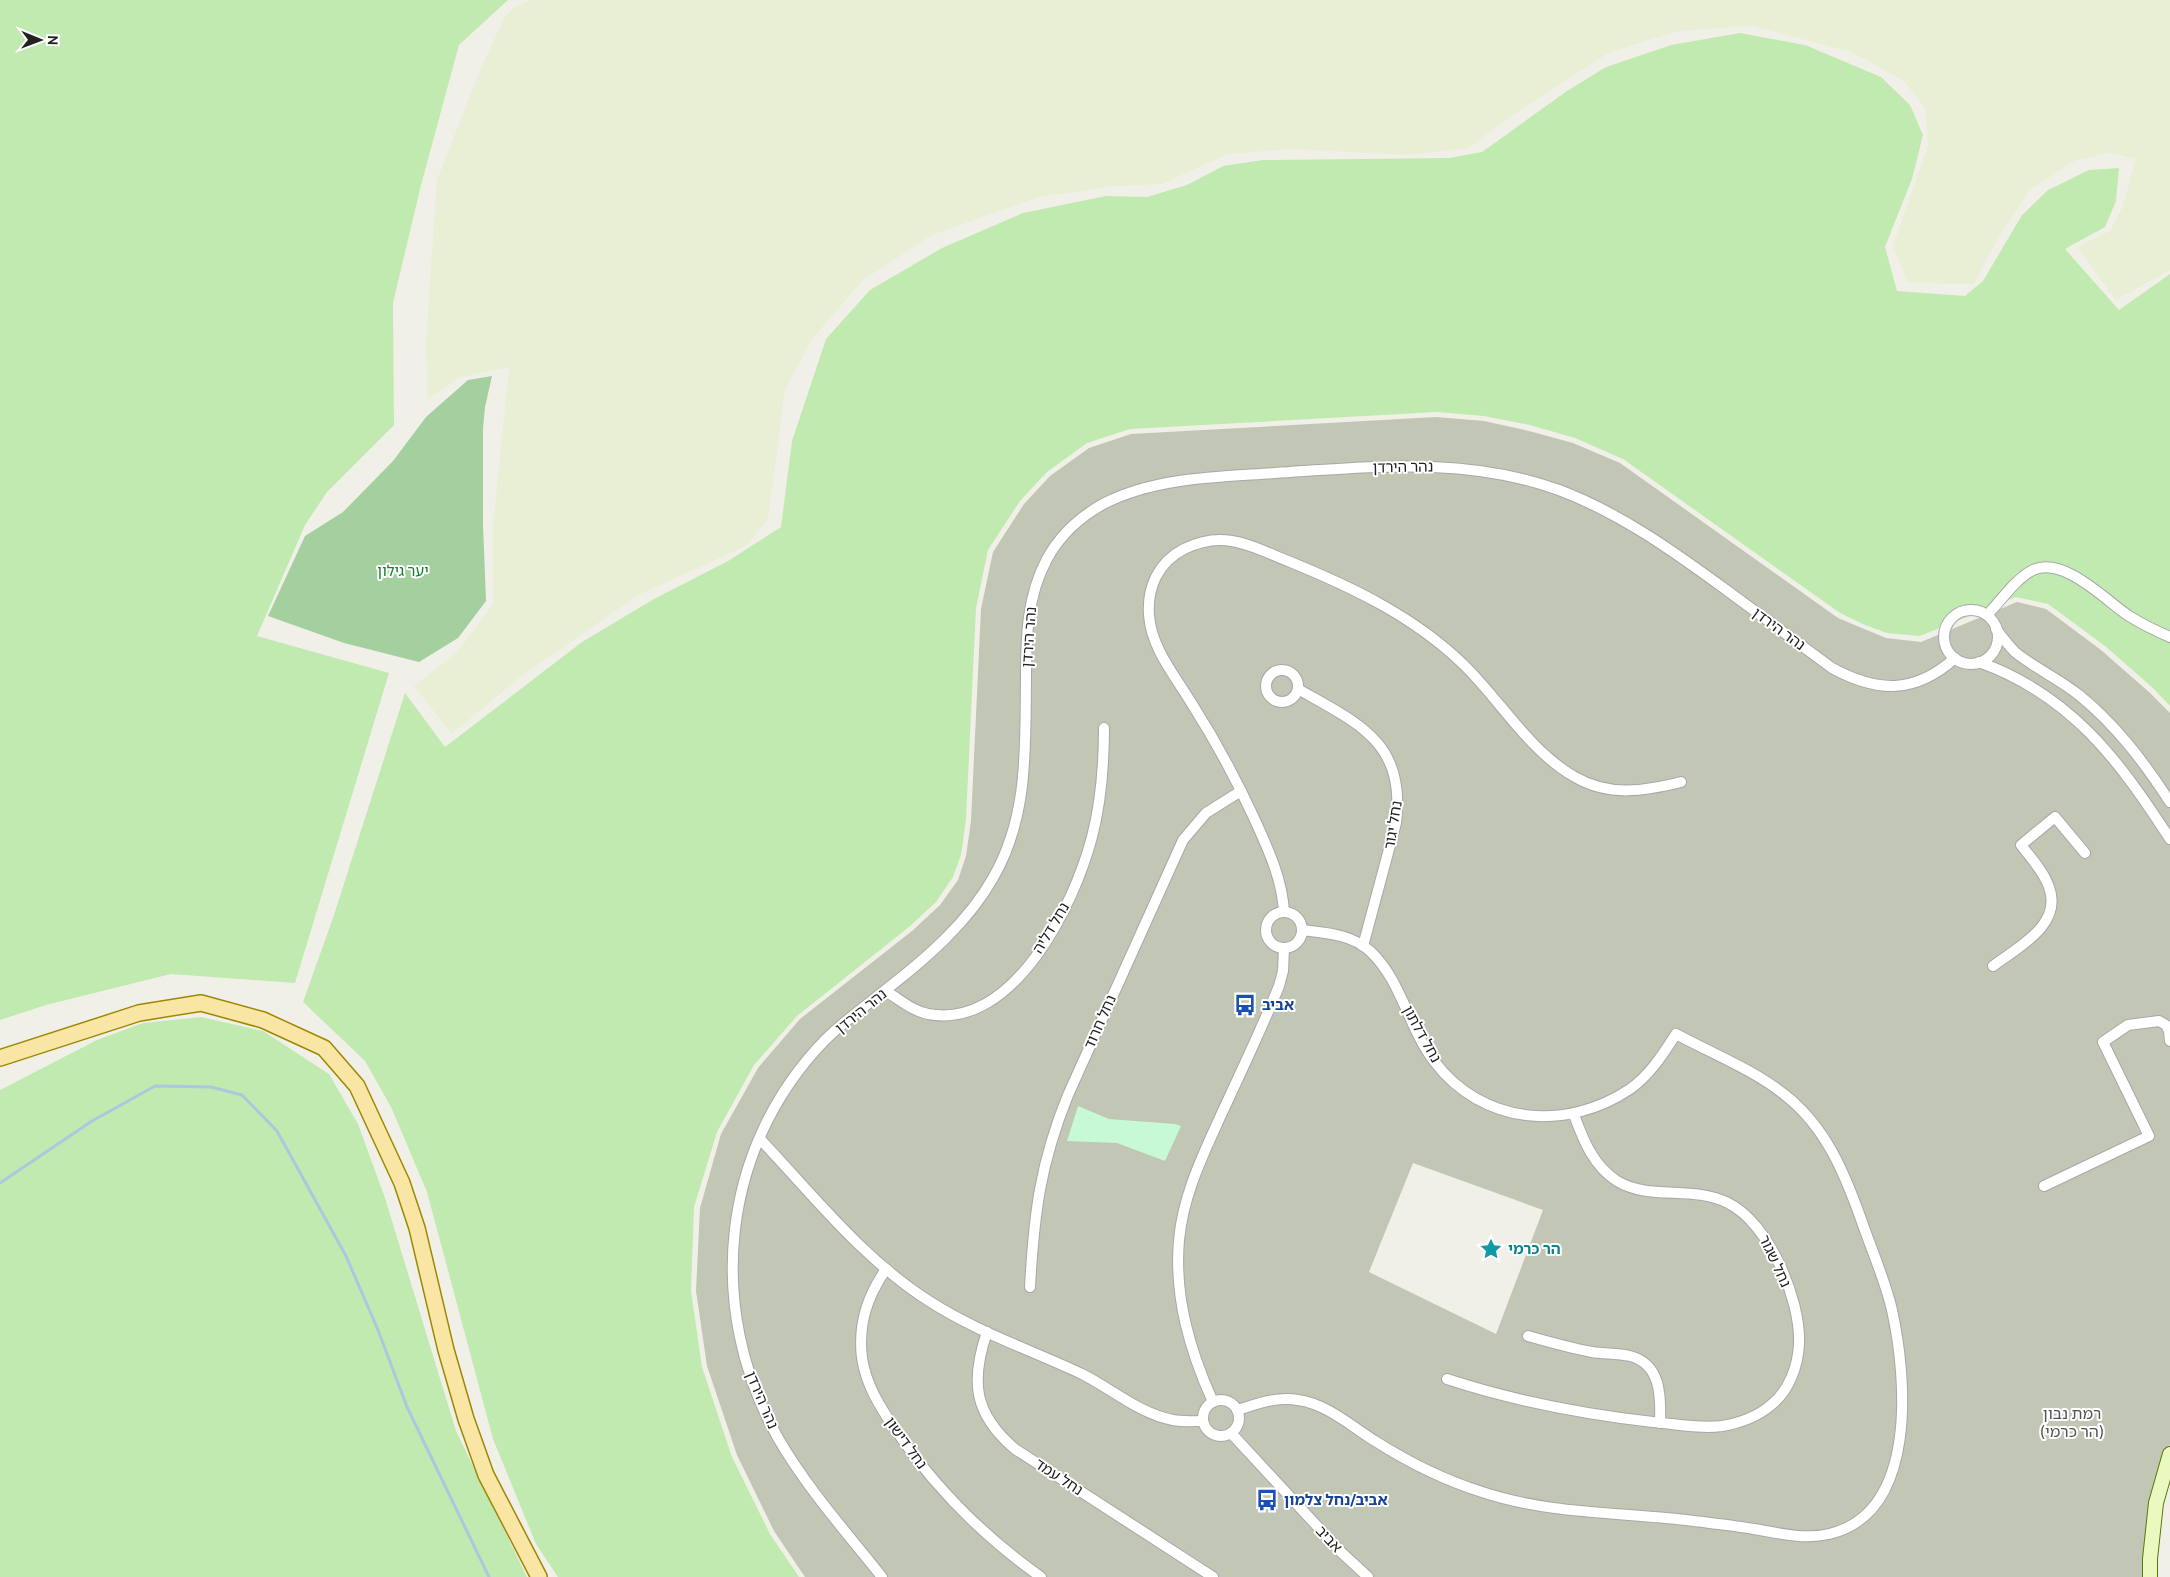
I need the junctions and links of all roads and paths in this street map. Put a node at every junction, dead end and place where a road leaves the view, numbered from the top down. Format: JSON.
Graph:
{"nodes":[{"id":1,"x":1987,"y":615,"type":"junction"},
{"id":2,"x":1996,"y":629,"type":"junction"},
{"id":3,"x":2170,"y":636,"type":"edge"},
{"id":4,"x":1955,"y":658,"type":"junction"},
{"id":5,"x":1979,"y":662,"type":"junction"},
{"id":6,"x":1298,"y":689,"type":"dead end"},
{"id":7,"x":1104,"y":728,"type":"dead end"},
{"id":8,"x":1681,"y":782,"type":"dead end"},
{"id":9,"x":1241,"y":791,"type":"junction"},
{"id":10,"x":2170,"y":802,"type":"edge"},
{"id":11,"x":2170,"y":840,"type":"edge"},
{"id":12,"x":2085,"y":853,"type":"dead end"},
{"id":13,"x":1284,"y":912,"type":"junction"},
{"id":14,"x":1302,"y":930,"type":"junction"},
{"id":15,"x":1363,"y":946,"type":"junction"},
{"id":16,"x":1284,"y":948,"type":"junction"},
{"id":17,"x":1993,"y":966,"type":"dead end"},
{"id":18,"x":885,"y":990,"type":"junction"},
{"id":19,"x":2170,"y":1041,"type":"edge"},
{"id":20,"x":0,"y":1058,"type":"edge"},
{"id":21,"x":1574,"y":1114,"type":"junction"},
{"id":22,"x":760,"y":1139,"type":"junction"},
{"id":23,"x":2044,"y":1186,"type":"dead end"},
{"id":24,"x":886,"y":1269,"type":"junction"},
{"id":25,"x":1030,"y":1287,"type":"dead end"},
{"id":26,"x":987,"y":1332,"type":"junction"},
{"id":27,"x":1528,"y":1336,"type":"dead end"},
{"id":28,"x":1447,"y":1378,"type":"dead end"},
{"id":29,"x":1213,"y":1402,"type":"junction"},
{"id":30,"x":1237,"y":1410,"type":"junction"},
{"id":31,"x":1203,"y":1421,"type":"junction"},
{"id":32,"x":1660,"y":1423,"type":"junction"},
{"id":33,"x":1231,"y":1433,"type":"junction"},
{"id":34,"x":2170,"y":1454,"type":"edge"},
{"id":35,"x":539,"y":1577,"type":"edge"},
{"id":36,"x":882,"y":1577,"type":"edge"},
{"id":37,"x":1041,"y":1577,"type":"edge"},
{"id":38,"x":1214,"y":1577,"type":"edge"},
{"id":39,"x":1368,"y":1577,"type":"edge"},
{"id":40,"x":2150,"y":1577,"type":"edge"}],
"edges":[{"from":1,"to":2,"type":"street"},
{"from":1,"to":3,"type":"street"},
{"from":1,"to":4,"type":"street"},
{"from":2,"to":5,"type":"street"},
{"from":2,"to":10,"type":"street"},
{"from":4,"to":5,"type":"street"},
{"from":4,"to":18,"type":"street","name":"נהר הירדן"},
{"from":5,"to":11,"type":"street"},
{"from":6,"to":15,"type":"street","name":"נחל יגור"},
{"from":7,"to":18,"type":"street","name":"נחל דליה"},
{"from":8,"to":9,"type":"street"},
{"from":9,"to":13,"type":"street"},
{"from":9,"to":25,"type":"street","name":"נחל חרוד"},
{"from":12,"to":17,"type":"street"},
{"from":13,"to":14,"type":"street"},
{"from":13,"to":16,"type":"street"},
{"from":14,"to":15,"type":"street","name":"נחל דלתון"},
{"from":14,"to":16,"type":"street"},
{"from":15,"to":21,"type":"street","name":"נחל דלתון"},
{"from":16,"to":29,"type":"street"},
{"from":18,"to":22,"type":"street","name":"נהר הירדן"},
{"from":19,"to":23,"type":"street"},
{"from":20,"to":35,"type":"main road"},
{"from":21,"to":30,"type":"street","name":"נחל דלתון"},
{"from":21,"to":32,"type":"street","name":"נחל שגור"},
{"from":22,"to":24,"type":"street"},
{"from":22,"to":36,"type":"street","name":"נהר הירדן"},
{"from":24,"to":26,"type":"street"},
{"from":24,"to":37,"type":"street","name":"נחל דישון"},
{"from":26,"to":31,"type":"street"},
{"from":26,"to":38,"type":"street","name":"נחל עמד"},
{"from":27,"to":32,"type":"street"},
{"from":28,"to":32,"type":"street","name":"נחל שגור"},
{"from":29,"to":30,"type":"street"},
{"from":29,"to":31,"type":"street"},
{"from":30,"to":33,"type":"street"},
{"from":31,"to":33,"type":"street"},
{"from":33,"to":39,"type":"street","name":"אביב"},
{"from":34,"to":40,"type":"street"}]}
